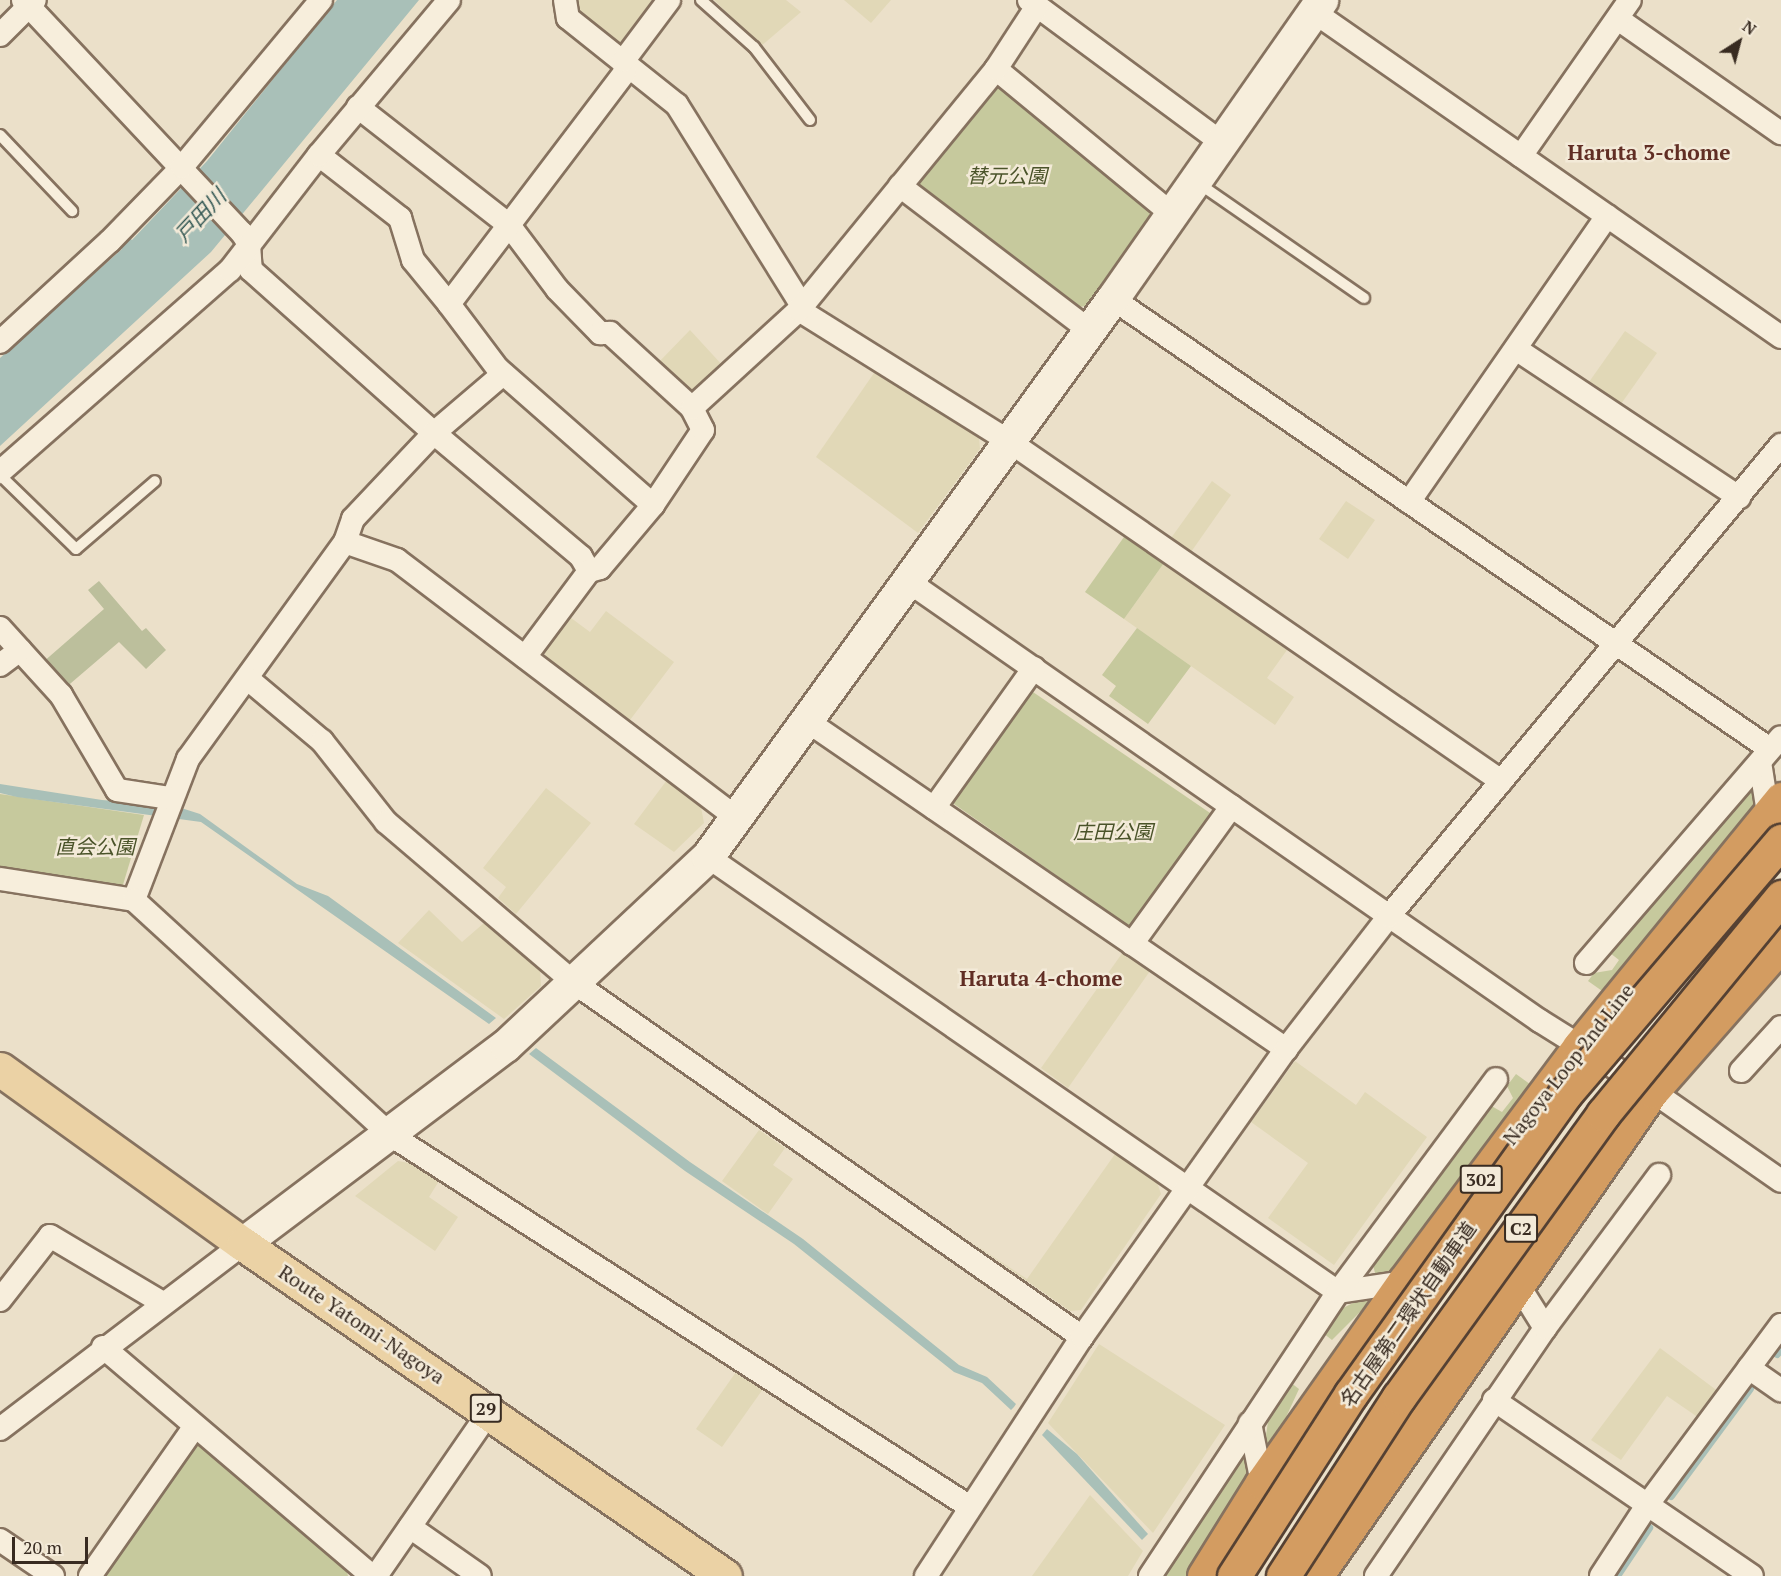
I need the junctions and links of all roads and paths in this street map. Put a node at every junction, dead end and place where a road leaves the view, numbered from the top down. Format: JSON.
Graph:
{"nodes":[{"id":1,"x":321,"y":0,"type":"edge"},
{"id":2,"x":449,"y":0,"type":"edge"},
{"id":3,"x":565,"y":0,"type":"edge"},
{"id":4,"x":669,"y":0,"type":"edge"},
{"id":5,"x":701,"y":0,"type":"edge"},
{"id":6,"x":1630,"y":0,"type":"edge"},
{"id":7,"x":29,"y":2,"type":"edge"},
{"id":8,"x":1045,"y":6,"type":"edge"},
{"id":9,"x":1318,"y":6,"type":"edge"},
{"id":10,"x":1618,"y":19,"type":"junction"},
{"id":11,"x":0,"y":35,"type":"edge"},
{"id":12,"x":624,"y":60,"type":"junction"},
{"id":13,"x":996,"y":69,"type":"junction"},
{"id":14,"x":358,"y":107,"type":"junction"},
{"id":15,"x":810,"y":120,"type":"dead end"},
{"id":16,"x":1781,"y":133,"type":"edge"},
{"id":17,"x":0,"y":135,"type":"edge"},
{"id":18,"x":1222,"y":143,"type":"junction"},
{"id":19,"x":319,"y":154,"type":"junction"},
{"id":20,"x":1521,"y":156,"type":"junction"},
{"id":21,"x":182,"y":167,"type":"junction"},
{"id":22,"x":1196,"y":181,"type":"junction"},
{"id":23,"x":900,"y":186,"type":"junction"},
{"id":24,"x":72,"y":211,"type":"dead end"},
{"id":25,"x":1172,"y":214,"type":"junction"},
{"id":26,"x":1607,"y":216,"type":"junction"},
{"id":27,"x":509,"y":225,"type":"junction"},
{"id":28,"x":246,"y":239,"type":"junction"},
{"id":29,"x":1364,"y":298,"type":"dead end"},
{"id":30,"x":1113,"y":299,"type":"junction"},
{"id":31,"x":449,"y":304,"type":"junction"},
{"id":32,"x":801,"y":308,"type":"junction"},
{"id":33,"x":1090,"y":331,"type":"junction"},
{"id":34,"x":1781,"y":337,"type":"edge"},
{"id":35,"x":0,"y":342,"type":"edge"},
{"id":36,"x":1516,"y":349,"type":"junction"},
{"id":37,"x":503,"y":374,"type":"junction"},
{"id":38,"x":692,"y":408,"type":"junction"},
{"id":39,"x":434,"y":434,"type":"junction"},
{"id":40,"x":1010,"y":442,"type":"junction"},
{"id":41,"x":1781,"y":445,"type":"edge"},
{"id":42,"x":0,"y":473,"type":"edge"},
{"id":43,"x":154,"y":481,"type":"dead end"},
{"id":44,"x":1739,"y":497,"type":"junction"},
{"id":45,"x":1409,"y":502,"type":"junction"},
{"id":46,"x":653,"y":506,"type":"junction"},
{"id":47,"x":345,"y":542,"type":"junction"},
{"id":48,"x":589,"y":571,"type":"junction"},
{"id":49,"x":909,"y":582,"type":"junction"},
{"id":50,"x":0,"y":628,"type":"edge"},
{"id":51,"x":1617,"y":645,"type":"junction"},
{"id":52,"x":20,"y":650,"type":"junction"},
{"id":53,"x":525,"y":657,"type":"junction"},
{"id":54,"x":0,"y":665,"type":"edge"},
{"id":55,"x":1034,"y":668,"type":"junction"},
{"id":56,"x":248,"y":679,"type":"junction"},
{"id":57,"x":807,"y":721,"type":"junction"},
{"id":58,"x":1770,"y":749,"type":"edge"},
{"id":59,"x":1501,"y":781,"type":"junction"},
{"id":60,"x":1232,"y":806,"type":"junction"},
{"id":61,"x":167,"y":807,"type":"junction"},
{"id":62,"x":934,"y":808,"type":"junction"},
{"id":63,"x":736,"y":817,"type":"junction"},
{"id":64,"x":1777,"y":818,"type":"edge"},
{"id":65,"x":708,"y":857,"type":"junction"},
{"id":66,"x":0,"y":879,"type":"edge"},
{"id":67,"x":1781,"y":897,"type":"edge"},
{"id":68,"x":134,"y":900,"type":"junction"},
{"id":69,"x":1389,"y":916,"type":"junction"},
{"id":70,"x":1132,"y":944,"type":"junction"},
{"id":71,"x":1781,"y":944,"type":"edge"},
{"id":72,"x":1586,"y":963,"type":"dead end"},
{"id":73,"x":576,"y":984,"type":"junction"},
{"id":74,"x":1781,"y":1027,"type":"edge"},
{"id":75,"x":1579,"y":1047,"type":"junction"},
{"id":76,"x":1286,"y":1049,"type":"junction"},
{"id":77,"x":0,"y":1069,"type":"edge"},
{"id":78,"x":1741,"y":1071,"type":"dead end"},
{"id":79,"x":1496,"y":1080,"type":"dead end"},
{"id":80,"x":1653,"y":1091,"type":"junction"},
{"id":81,"x":389,"y":1134,"type":"junction"},
{"id":82,"x":1659,"y":1175,"type":"dead end"},
{"id":83,"x":1781,"y":1180,"type":"edge"},
{"id":84,"x":1187,"y":1185,"type":"junction"},
{"id":85,"x":243,"y":1244,"type":"junction"},
{"id":86,"x":1404,"y":1282,"type":"junction"},
{"id":87,"x":1517,"y":1283,"type":"junction"},
{"id":88,"x":1338,"y":1292,"type":"junction"},
{"id":89,"x":0,"y":1300,"type":"edge"},
{"id":90,"x":163,"y":1303,"type":"junction"},
{"id":91,"x":1781,"y":1325,"type":"edge"},
{"id":92,"x":1545,"y":1328,"type":"junction"},
{"id":93,"x":1082,"y":1337,"type":"junction"},
{"id":94,"x":103,"y":1347,"type":"junction"},
{"id":95,"x":1749,"y":1368,"type":"junction"},
{"id":96,"x":1781,"y":1389,"type":"edge"},
{"id":97,"x":1494,"y":1400,"type":"junction"},
{"id":98,"x":490,"y":1411,"type":"junction"},
{"id":99,"x":1250,"y":1423,"type":"junction"},
{"id":100,"x":195,"y":1426,"type":"junction"},
{"id":101,"x":0,"y":1429,"type":"edge"},
{"id":102,"x":1262,"y":1484,"type":"junction"},
{"id":103,"x":1648,"y":1504,"type":"junction"},
{"id":104,"x":970,"y":1507,"type":"junction"},
{"id":105,"x":410,"y":1527,"type":"junction"},
{"id":106,"x":0,"y":1540,"type":"edge"},
{"id":107,"x":53,"y":1576,"type":"edge"},
{"id":108,"x":90,"y":1576,"type":"edge"},
{"id":109,"x":374,"y":1576,"type":"edge"},
{"id":110,"x":480,"y":1576,"type":"edge"},
{"id":111,"x":725,"y":1576,"type":"edge"},
{"id":112,"x":926,"y":1576,"type":"edge"},
{"id":113,"x":1150,"y":1576,"type":"edge"},
{"id":114,"x":1204,"y":1576,"type":"edge"},
{"id":115,"x":1234,"y":1576,"type":"edge"},
{"id":116,"x":1283,"y":1576,"type":"edge"},
{"id":117,"x":1316,"y":1576,"type":"edge"},
{"id":118,"x":1376,"y":1576,"type":"edge"},
{"id":119,"x":1601,"y":1576,"type":"edge"},
{"id":120,"x":1752,"y":1576,"type":"edge"}],
"edges":[{"from":1,"to":21,"type":"street"},
{"from":2,"to":14,"type":"street"},
{"from":3,"to":12,"type":"street"},
{"from":4,"to":12,"type":"street"},
{"from":5,"to":15,"type":"lane"},
{"from":6,"to":10,"type":"street"},
{"from":7,"to":11,"type":"street"},
{"from":7,"to":21,"type":"street"},
{"from":8,"to":13,"type":"street"},
{"from":8,"to":18,"type":"street"},
{"from":9,"to":18,"type":"street"},
{"from":9,"to":20,"type":"street"},
{"from":10,"to":16,"type":"street"},
{"from":10,"to":20,"type":"street"},
{"from":12,"to":27,"type":"street"},
{"from":12,"to":32,"type":"street"},
{"from":13,"to":23,"type":"street"},
{"from":13,"to":25,"type":"street"},
{"from":14,"to":19,"type":"street"},
{"from":14,"to":27,"type":"street"},
{"from":17,"to":24,"type":"lane"},
{"from":18,"to":22,"type":"street"},
{"from":19,"to":28,"type":"street"},
{"from":19,"to":31,"type":"street"},
{"from":20,"to":26,"type":"street"},
{"from":21,"to":28,"type":"street"},
{"from":21,"to":35,"type":"street"},
{"from":22,"to":25,"type":"street"},
{"from":22,"to":29,"type":"lane"},
{"from":23,"to":32,"type":"street"},
{"from":23,"to":33,"type":"street"},
{"from":25,"to":30,"type":"street"},
{"from":26,"to":34,"type":"street"},
{"from":26,"to":36,"type":"street"},
{"from":27,"to":31,"type":"street"},
{"from":27,"to":38,"type":"street"},
{"from":28,"to":39,"type":"street"},
{"from":28,"to":42,"type":"street"},
{"from":30,"to":33,"type":"street"},
{"from":30,"to":45,"type":"street"},
{"from":31,"to":37,"type":"street"},
{"from":32,"to":38,"type":"street"},
{"from":32,"to":40,"type":"street"},
{"from":33,"to":40,"type":"street"},
{"from":36,"to":44,"type":"street"},
{"from":36,"to":45,"type":"street"},
{"from":37,"to":39,"type":"street"},
{"from":37,"to":46,"type":"street"},
{"from":38,"to":46,"type":"street"},
{"from":39,"to":47,"type":"street"},
{"from":39,"to":48,"type":"street"},
{"from":40,"to":49,"type":"street"},
{"from":40,"to":59,"type":"street"},
{"from":41,"to":44,"type":"street"},
{"from":42,"to":43,"type":"lane"},
{"from":44,"to":51,"type":"street"},
{"from":45,"to":51,"type":"street"},
{"from":46,"to":48,"type":"street"},
{"from":47,"to":53,"type":"street"},
{"from":47,"to":56,"type":"street"},
{"from":48,"to":53,"type":"street"},
{"from":49,"to":55,"type":"street"},
{"from":49,"to":57,"type":"street"},
{"from":50,"to":52,"type":"street"},
{"from":51,"to":58,"type":"street"},
{"from":51,"to":59,"type":"street"},
{"from":52,"to":54,"type":"street"},
{"from":52,"to":61,"type":"street"},
{"from":53,"to":63,"type":"street"},
{"from":55,"to":60,"type":"street"},
{"from":55,"to":62,"type":"street"},
{"from":56,"to":61,"type":"street"},
{"from":56,"to":73,"type":"street"},
{"from":57,"to":62,"type":"street"},
{"from":57,"to":63,"type":"street"},
{"from":58,"to":64,"type":"street"},
{"from":58,"to":72,"type":"street"},
{"from":59,"to":69,"type":"street"},
{"from":60,"to":69,"type":"street"},
{"from":60,"to":70,"type":"street"},
{"from":61,"to":68,"type":"street"},
{"from":62,"to":70,"type":"street"},
{"from":63,"to":65,"type":"street"},
{"from":64,"to":75,"type":"highway","name":"Nagoya Loop 2nd Line","number":"302"},
{"from":64,"to":115,"type":"highway","name":"名古屋第二環状自動車道","number":"C2","bridge":true},
{"from":65,"to":73,"type":"street"},
{"from":65,"to":84,"type":"street"},
{"from":66,"to":68,"type":"street"},
{"from":67,"to":116,"type":"highway","name":"名古屋第二環状自動車道","number":"C2","bridge":true},
{"from":68,"to":81,"type":"street"},
{"from":69,"to":75,"type":"street"},
{"from":69,"to":76,"type":"street"},
{"from":70,"to":76,"type":"street"},
{"from":71,"to":80,"type":"highway"},
{"from":73,"to":81,"type":"street"},
{"from":73,"to":93,"type":"street"},
{"from":74,"to":78,"type":"street"},
{"from":75,"to":80,"type":"street"},
{"from":75,"to":86,"type":"highway","name":"Nagoya Loop 2nd Line","number":"302"},
{"from":76,"to":84,"type":"street"},
{"from":77,"to":85,"type":"main road","name":"Route Yatomi-Nagoya","number":"29"},
{"from":79,"to":88,"type":"street"},
{"from":80,"to":83,"type":"street"},
{"from":80,"to":87,"type":"highway"},
{"from":81,"to":85,"type":"street"},
{"from":81,"to":104,"type":"street"},
{"from":82,"to":92,"type":"street"},
{"from":84,"to":88,"type":"street"},
{"from":84,"to":93,"type":"street"},
{"from":85,"to":90,"type":"street"},
{"from":85,"to":98,"type":"main road","name":"Route Yatomi-Nagoya","number":"29"},
{"from":86,"to":88,"type":"street"},
{"from":86,"to":102,"type":"highway","name":"Nagoya Loop 2nd Line","number":"302"},
{"from":87,"to":92,"type":"street"},
{"from":87,"to":117,"type":"highway"},
{"from":88,"to":99,"type":"street"},
{"from":89,"to":90,"type":"street"},
{"from":90,"to":94,"type":"street"},
{"from":91,"to":95,"type":"street"},
{"from":92,"to":97,"type":"street"},
{"from":93,"to":104,"type":"street"},
{"from":94,"to":100,"type":"street"},
{"from":94,"to":101,"type":"street"},
{"from":95,"to":96,"type":"street"},
{"from":95,"to":103,"type":"street"},
{"from":97,"to":103,"type":"street"},
{"from":97,"to":118,"type":"street"},
{"from":98,"to":105,"type":"street"},
{"from":98,"to":111,"type":"main road","name":"Route Yatomi-Nagoya","number":"29"},
{"from":99,"to":102,"type":"street"},
{"from":99,"to":113,"type":"street"},
{"from":100,"to":108,"type":"street"},
{"from":100,"to":109,"type":"street"},
{"from":102,"to":114,"type":"highway","name":"Nagoya Loop 2nd Line","number":"302"},
{"from":103,"to":119,"type":"street"},
{"from":103,"to":120,"type":"street"},
{"from":104,"to":112,"type":"street"},
{"from":105,"to":109,"type":"street"},
{"from":105,"to":110,"type":"street"},
{"from":106,"to":107,"type":"street"}]}
